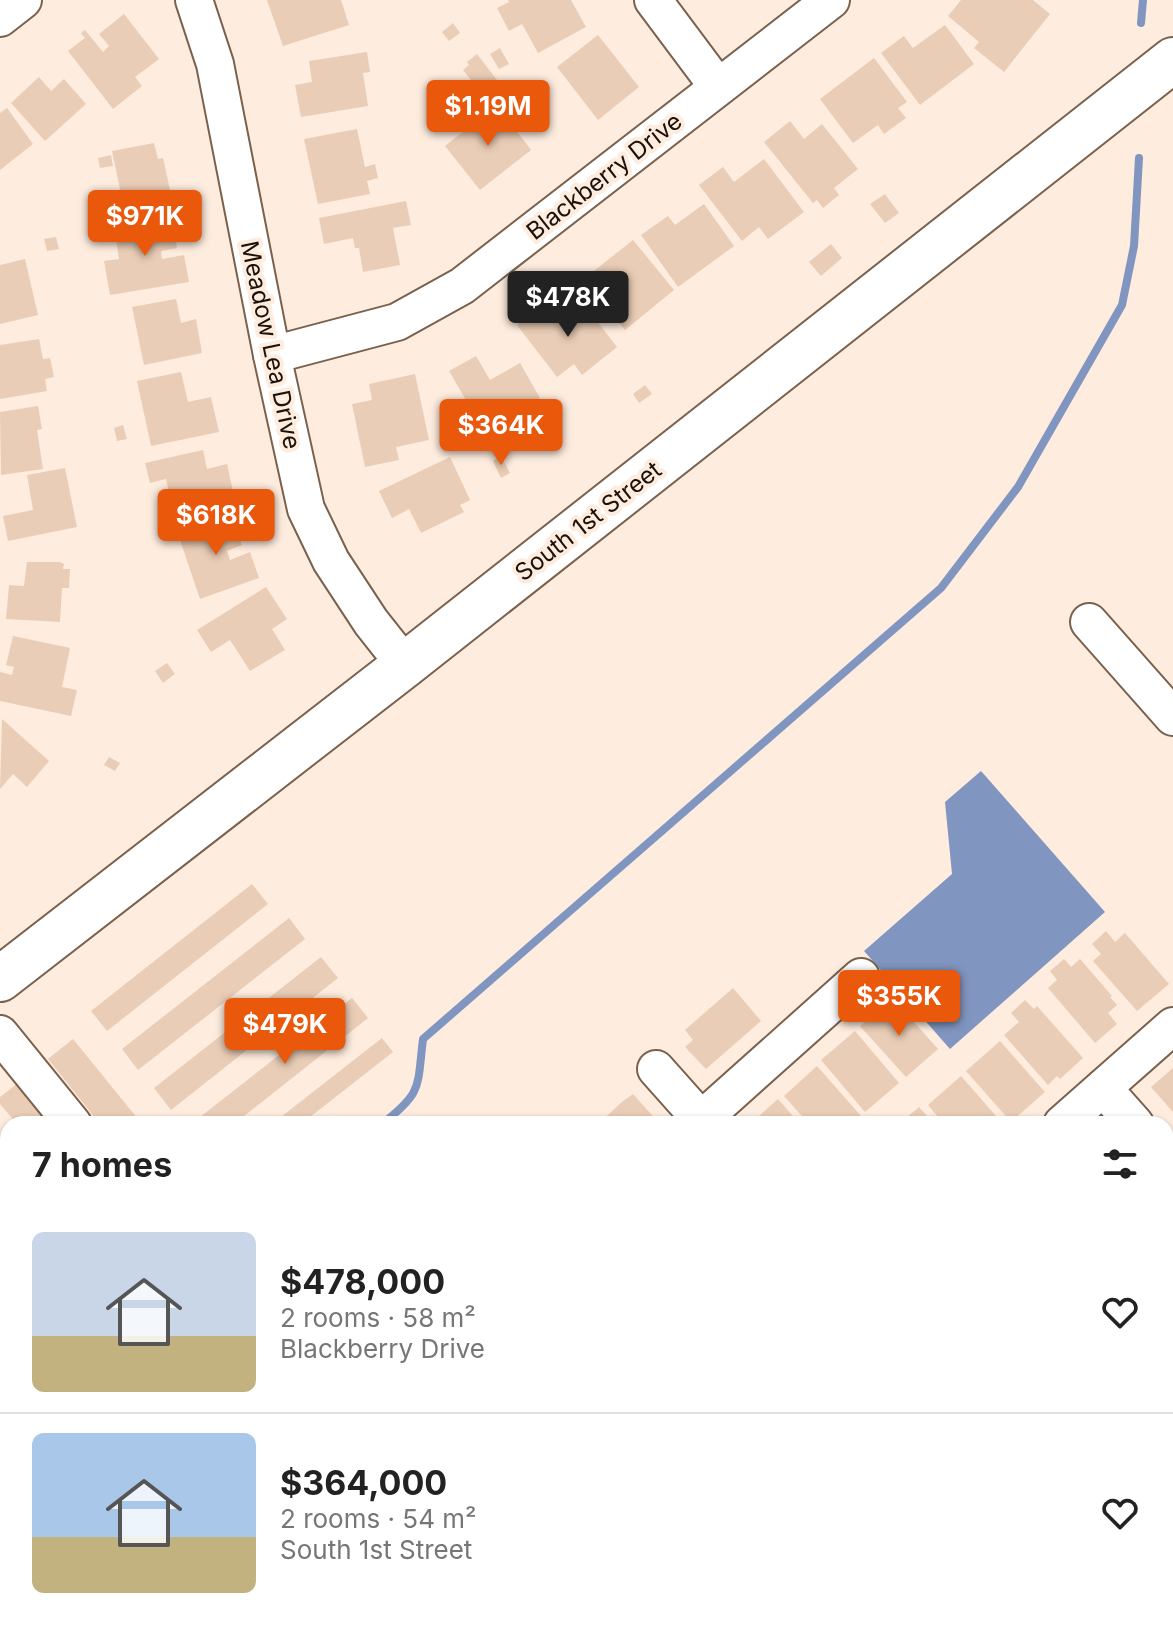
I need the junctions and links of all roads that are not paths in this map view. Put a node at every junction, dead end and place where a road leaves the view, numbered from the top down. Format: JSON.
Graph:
{"nodes":[{"id":1,"x":23,"y":0,"type":"edge"},
{"id":2,"x":194,"y":0,"type":"edge"},
{"id":3,"x":653,"y":0,"type":"edge"},
{"id":4,"x":831,"y":0,"type":"edge"},
{"id":5,"x":0,"y":18,"type":"edge"},
{"id":6,"x":1173,"y":60,"type":"edge"},
{"id":7,"x":718,"y":87,"type":"junction"},
{"id":8,"x":272,"y":355,"type":"junction"},
{"id":9,"x":1089,"y":622,"type":"dead end"},
{"id":10,"x":405,"y":665,"type":"junction"},
{"id":11,"x":1169,"y":703,"type":"edge"},
{"id":12,"x":861,"y":977,"type":"dead end"},
{"id":13,"x":0,"y":979,"type":"edge"},
{"id":14,"x":1173,"y":1026,"type":"edge"},
{"id":15,"x":0,"y":1034,"type":"edge"},
{"id":16,"x":656,"y":1069,"type":"dead end"},
{"id":17,"x":1103,"y":1088,"type":"junction"},
{"id":18,"x":67,"y":1116,"type":"edge"},
{"id":19,"x":698,"y":1116,"type":"edge"},
{"id":20,"x":710,"y":1116,"type":"edge"},
{"id":21,"x":1071,"y":1116,"type":"edge"},
{"id":22,"x":1128,"y":1116,"type":"edge"}],
"edges":[{"from":1,"to":5,"type":"street"},
{"from":2,"to":8,"type":"street","name":"Meadow Lea Drive"},
{"from":3,"to":7,"type":"street"},
{"from":4,"to":7,"type":"street","name":"Blackberry Drive"},
{"from":6,"to":10,"type":"main road","name":"South 1st Street"},
{"from":7,"to":8,"type":"street","name":"Blackberry Drive"},
{"from":8,"to":10,"type":"street","name":"Meadow Lea Drive"},
{"from":9,"to":11,"type":"street"},
{"from":10,"to":13,"type":"main road","name":"South 1st Street"},
{"from":12,"to":20,"type":"street"},
{"from":14,"to":17,"type":"street"},
{"from":15,"to":18,"type":"street"},
{"from":16,"to":19,"type":"street"},
{"from":17,"to":21,"type":"street"},
{"from":17,"to":22,"type":"street"}]}
